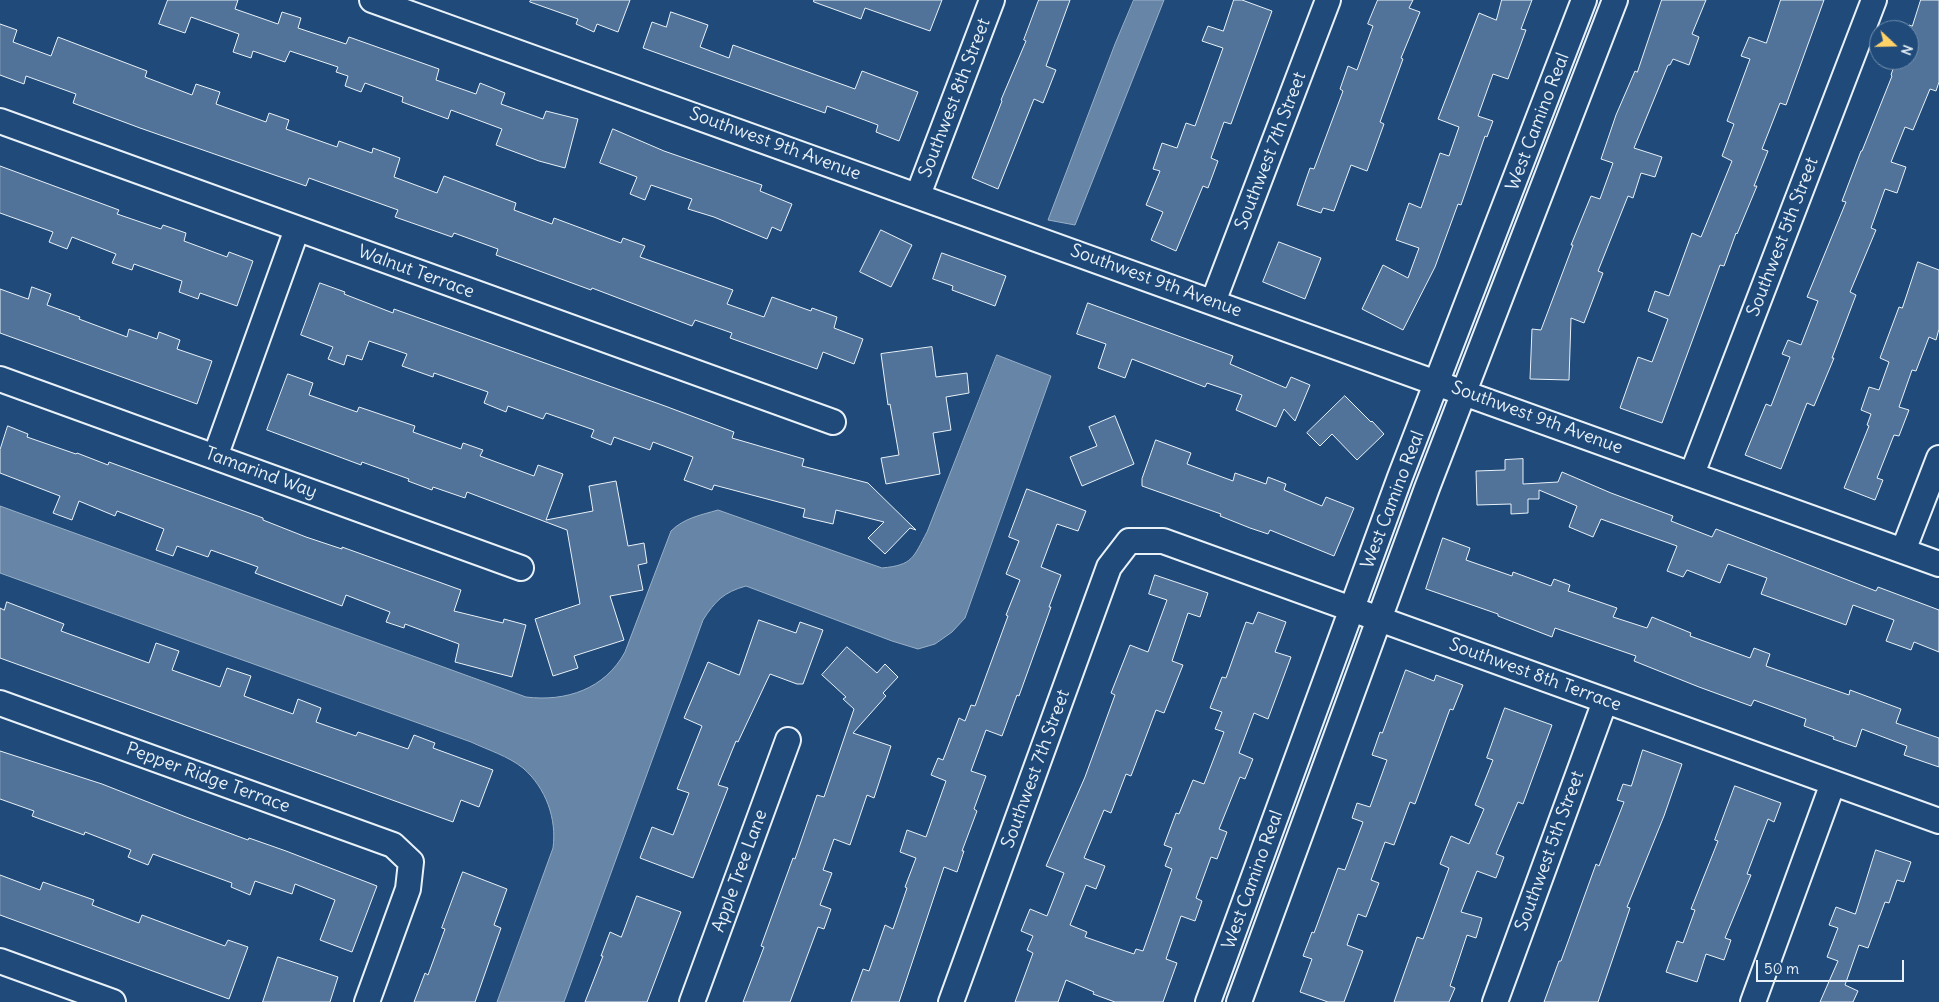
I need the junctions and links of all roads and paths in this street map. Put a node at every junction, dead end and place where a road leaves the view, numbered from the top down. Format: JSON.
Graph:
{"nodes":[{"id":1,"x":372,"y":0,"type":"edge"},
{"id":2,"x":992,"y":0,"type":"edge"},
{"id":3,"x":1328,"y":0,"type":"edge"},
{"id":4,"x":1584,"y":0,"type":"edge"},
{"id":5,"x":1615,"y":0,"type":"edge"},
{"id":6,"x":1874,"y":0,"type":"edge"},
{"id":7,"x":0,"y":121,"type":"edge"},
{"id":8,"x":918,"y":195,"type":"junction"},
{"id":9,"x":297,"y":229,"type":"junction"},
{"id":10,"x":1213,"y":302,"type":"junction"},
{"id":11,"x":0,"y":379,"type":"edge"},
{"id":12,"x":1438,"y":382,"type":"junction"},
{"id":13,"x":1465,"y":392,"type":"junction"},
{"id":14,"x":833,"y":422,"type":"dead end"},
{"id":15,"x":215,"y":457,"type":"junction"},
{"id":16,"x":1939,"y":458,"type":"edge"},
{"id":17,"x":1692,"y":474,"type":"junction"},
{"id":18,"x":1129,"y":541,"type":"joint"},
{"id":19,"x":1903,"y":551,"type":"junction"},
{"id":20,"x":1939,"y":564,"type":"edge"},
{"id":21,"x":521,"y":568,"type":"dead end"},
{"id":22,"x":1352,"y":609,"type":"junction"},
{"id":23,"x":1379,"y":619,"type":"junction"},
{"id":24,"x":1605,"y":700,"type":"junction"},
{"id":25,"x":0,"y":703,"type":"edge"},
{"id":26,"x":788,"y":740,"type":"dead end"},
{"id":27,"x":1833,"y":783,"type":"junction"},
{"id":28,"x":1939,"y":821,"type":"edge"},
{"id":29,"x":0,"y":961,"type":"edge"},
{"id":30,"x":113,"y":1002,"type":"edge"},
{"id":31,"x":366,"y":1002,"type":"edge"},
{"id":32,"x":692,"y":1002,"type":"edge"},
{"id":33,"x":951,"y":1002,"type":"edge"},
{"id":34,"x":1208,"y":1002,"type":"edge"},
{"id":35,"x":1239,"y":1002,"type":"edge"},
{"id":36,"x":1494,"y":1002,"type":"edge"},
{"id":37,"x":1753,"y":1002,"type":"edge"}],
"edges":[{"from":1,"to":8,"type":"street","name":"Southwest 9th Avenue"},
{"from":2,"to":8,"type":"street","name":"Southwest 8th Street"},
{"from":3,"to":10,"type":"street","name":"Southwest 7th Street"},
{"from":4,"to":12,"type":"street","name":"West Camino Real"},
{"from":5,"to":13,"type":"street","name":"West Camino Real"},
{"from":6,"to":17,"type":"street","name":"Southwest 5th Street"},
{"from":7,"to":9,"type":"street","name":"Walnut Terrace"},
{"from":8,"to":10,"type":"street","name":"Southwest 9th Avenue"},
{"from":9,"to":14,"type":"street","name":"Walnut Terrace"},
{"from":9,"to":15,"type":"street"},
{"from":10,"to":12,"type":"street","name":"Southwest 9th Avenue"},
{"from":11,"to":15,"type":"street","name":"Tamarind Way"},
{"from":12,"to":13,"type":"street","name":"Southwest 9th Avenue"},
{"from":12,"to":22,"type":"street","name":"West Camino Real"},
{"from":13,"to":17,"type":"street","name":"Southwest 9th Avenue"},
{"from":13,"to":23,"type":"street","name":"West Camino Real"},
{"from":15,"to":21,"type":"street","name":"Tamarind Way"},
{"from":16,"to":19,"type":"street"},
{"from":17,"to":19,"type":"street","name":"Southwest 9th Avenue"},
{"from":18,"to":22,"type":"street","name":"Southwest 8th Terrace"},
{"from":18,"to":33,"type":"street","name":"Southwest 7th Street"},
{"from":19,"to":20,"type":"street","name":"Southwest 9th Avenue"},
{"from":22,"to":23,"type":"street","name":"Southwest 8th Terrace"},
{"from":22,"to":34,"type":"street","name":"West Camino Real"},
{"from":23,"to":24,"type":"street","name":"Southwest 8th Terrace"},
{"from":23,"to":35,"type":"street","name":"West Camino Real"},
{"from":24,"to":27,"type":"street","name":"Southwest 8th Terrace"},
{"from":24,"to":36,"type":"street","name":"Southwest 5th Street"},
{"from":25,"to":31,"type":"street","name":"Pepper Ridge Terrace"},
{"from":26,"to":32,"type":"street","name":"Apple Tree Lane"},
{"from":27,"to":28,"type":"street","name":"Southwest 8th Terrace"},
{"from":27,"to":37,"type":"street"},
{"from":29,"to":30,"type":"street"}]}
